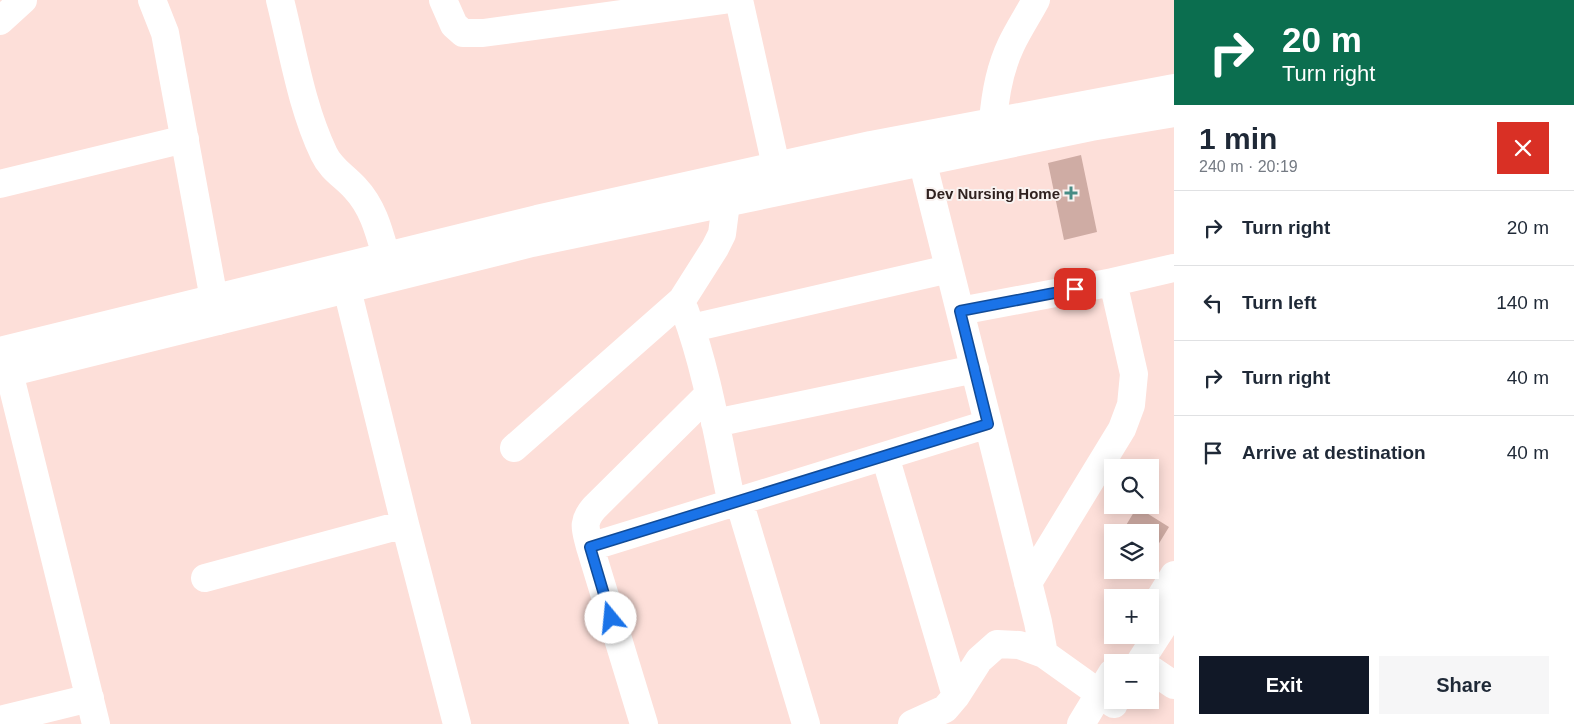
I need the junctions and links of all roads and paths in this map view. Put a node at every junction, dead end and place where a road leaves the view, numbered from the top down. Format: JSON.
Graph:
{"nodes":[{"id":1,"x":152,"y":0,"type":"edge"},
{"id":2,"x":280,"y":0,"type":"edge"},
{"id":3,"x":442,"y":0,"type":"edge"},
{"id":4,"x":724,"y":0,"type":"edge"},
{"id":5,"x":739,"y":0,"type":"edge"},
{"id":6,"x":1036,"y":0,"type":"edge"},
{"id":7,"x":1174,"y":88,"type":"edge"},
{"id":8,"x":1174,"y":112,"type":"edge"},
{"id":9,"x":993,"y":122,"type":"junction"},
{"id":10,"x":184,"y":140,"type":"junction"},
{"id":11,"x":919,"y":149,"type":"junction"},
{"id":12,"x":777,"y":179,"type":"junction"},
{"id":13,"x":0,"y":184,"type":"edge"},
{"id":14,"x":726,"y":203,"type":"junction"},
{"id":15,"x":386,"y":256,"type":"junction"},
{"id":16,"x":1174,"y":268,"type":"edge"},
{"id":17,"x":949,"y":269,"type":"junction"},
{"id":18,"x":1113,"y":282,"type":"junction"},
{"id":19,"x":347,"y":289,"type":"junction"},
{"id":20,"x":682,"y":300,"type":"junction"},
{"id":21,"x":216,"y":310,"type":"junction"},
{"id":22,"x":960,"y":311,"type":"junction"},
{"id":23,"x":692,"y":328,"type":"junction"},
{"id":24,"x":3,"y":366,"type":"edge"},
{"id":25,"x":975,"y":369,"type":"junction"},
{"id":26,"x":708,"y":394,"type":"junction"},
{"id":27,"x":715,"y":423,"type":"junction"},
{"id":28,"x":988,"y":424,"type":"junction"},
{"id":29,"x":514,"y":448,"type":"dead end"},
{"id":30,"x":885,"y":456,"type":"junction"},
{"id":31,"x":736,"y":503,"type":"junction"},
{"id":32,"x":405,"y":524,"type":"junction"},
{"id":33,"x":590,"y":547,"type":"junction"},
{"id":34,"x":1174,"y":575,"type":"edge"},
{"id":35,"x":205,"y":578,"type":"dead end"},
{"id":36,"x":1028,"y":583,"type":"junction"},
{"id":37,"x":1159,"y":599,"type":"edge"},
{"id":38,"x":1174,"y":609,"type":"edge"},
{"id":39,"x":1044,"y":654,"type":"junction"},
{"id":40,"x":1145,"y":654,"type":"edge"},
{"id":41,"x":1159,"y":675,"type":"edge"},
{"id":42,"x":1174,"y":685,"type":"edge"},
{"id":43,"x":956,"y":696,"type":"junction"},
{"id":44,"x":1104,"y":696,"type":"edge"},
{"id":45,"x":90,"y":698,"type":"junction"},
{"id":46,"x":1104,"y":703,"type":"edge"},
{"id":47,"x":0,"y":720,"type":"edge"},
{"id":48,"x":96,"y":724,"type":"edge"},
{"id":49,"x":457,"y":724,"type":"edge"},
{"id":50,"x":644,"y":724,"type":"edge"},
{"id":51,"x":806,"y":724,"type":"edge"},
{"id":52,"x":912,"y":724,"type":"edge"},
{"id":53,"x":1081,"y":724,"type":"edge"}],
"edges":[{"from":1,"to":10,"type":"street"},
{"from":2,"to":15,"type":"street"},
{"from":3,"to":4,"type":"street"},
{"from":5,"to":12,"type":"street"},
{"from":6,"to":9,"type":"street"},
{"from":7,"to":9,"type":"street"},
{"from":8,"to":11,"type":"street"},
{"from":9,"to":11,"type":"street"},
{"from":10,"to":13,"type":"street"},
{"from":10,"to":21,"type":"street"},
{"from":11,"to":12,"type":"street"},
{"from":11,"to":17,"type":"street"},
{"from":12,"to":14,"type":"street"},
{"from":12,"to":15,"type":"street"},
{"from":14,"to":19,"type":"street"},
{"from":14,"to":20,"type":"street"},
{"from":15,"to":21,"type":"street"},
{"from":16,"to":18,"type":"street"},
{"from":17,"to":22,"type":"street"},
{"from":17,"to":23,"type":"street"},
{"from":18,"to":22,"type":"street"},
{"from":18,"to":36,"type":"street"},
{"from":19,"to":21,"type":"street"},
{"from":19,"to":32,"type":"street"},
{"from":20,"to":23,"type":"street"},
{"from":20,"to":29,"type":"street"},
{"from":21,"to":24,"type":"street"},
{"from":22,"to":25,"type":"street"},
{"from":23,"to":26,"type":"street"},
{"from":24,"to":45,"type":"street"},
{"from":25,"to":27,"type":"street"},
{"from":25,"to":28,"type":"street"},
{"from":26,"to":27,"type":"street"},
{"from":26,"to":33,"type":"street"},
{"from":27,"to":31,"type":"street"},
{"from":28,"to":30,"type":"street"},
{"from":28,"to":36,"type":"street"},
{"from":30,"to":31,"type":"street"},
{"from":30,"to":43,"type":"street"},
{"from":31,"to":33,"type":"street"},
{"from":31,"to":51,"type":"street"},
{"from":32,"to":35,"type":"street"},
{"from":32,"to":49,"type":"street"},
{"from":33,"to":50,"type":"street"},
{"from":34,"to":37,"type":"street"},
{"from":36,"to":39,"type":"street"},
{"from":38,"to":40,"type":"street"},
{"from":39,"to":43,"type":"street"},
{"from":39,"to":44,"type":"street"},
{"from":41,"to":42,"type":"street"},
{"from":43,"to":52,"type":"street"},
{"from":45,"to":47,"type":"street"},
{"from":45,"to":48,"type":"street"},
{"from":46,"to":53,"type":"street"}]}
